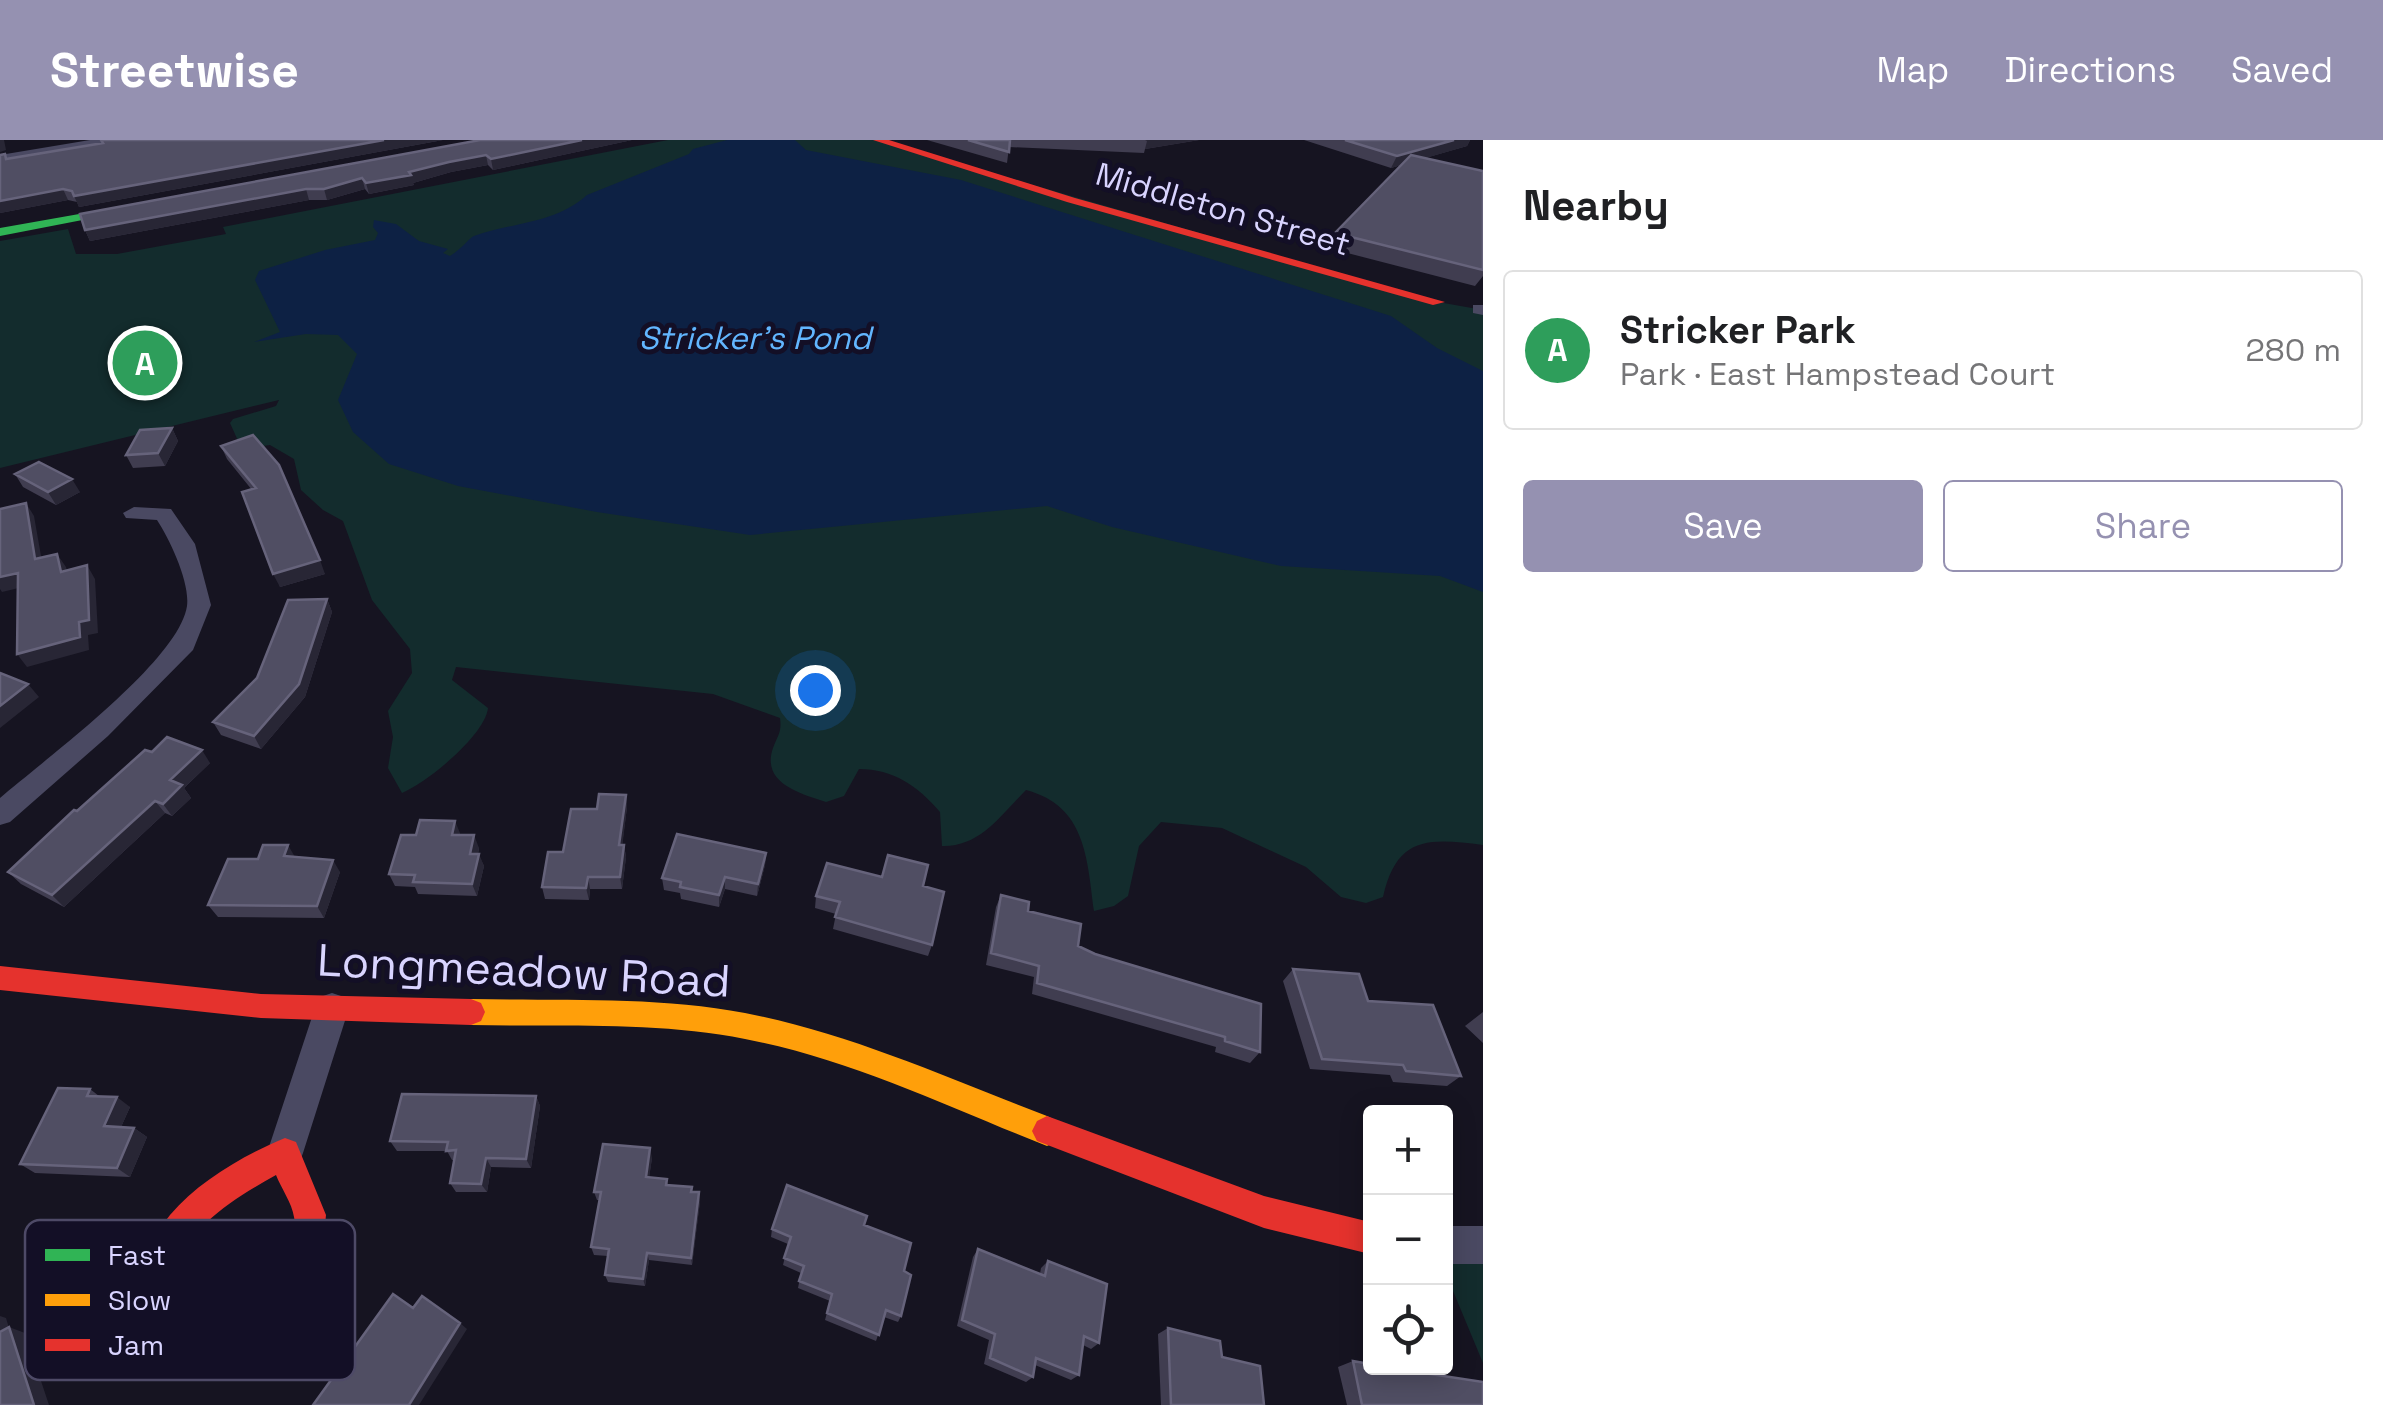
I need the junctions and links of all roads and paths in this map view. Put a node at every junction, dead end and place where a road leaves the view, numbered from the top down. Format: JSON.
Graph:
{"nodes":[{"id":1,"x":112,"y":140,"type":"edge"},
{"id":2,"x":878,"y":140,"type":"edge"},
{"id":3,"x":44,"y":146,"type":"edge"},
{"id":4,"x":0,"y":158,"type":"edge"},
{"id":5,"x":160,"y":202,"type":"edge"},
{"id":6,"x":0,"y":232,"type":"edge"},
{"id":7,"x":1438,"y":302,"type":"dead end"},
{"id":8,"x":134,"y":512,"type":"dead end"},
{"id":9,"x":0,"y":814,"type":"edge"},
{"id":10,"x":0,"y":978,"type":"edge"},
{"id":11,"x":332,"y":1008,"type":"junction"},
{"id":12,"x":285,"y":1153,"type":"junction"},
{"id":13,"x":194,"y":1220,"type":"edge"},
{"id":14,"x":311,"y":1220,"type":"edge"},
{"id":15,"x":1363,"y":1237,"type":"edge"},
{"id":16,"x":1453,"y":1245,"type":"edge"},
{"id":17,"x":1483,"y":1246,"type":"edge"}],
"edges":[{"from":1,"to":3,"type":"street"},
{"from":2,"to":7,"type":"street","name":"Middleton Street"},
{"from":3,"to":4,"type":"street"},
{"from":5,"to":6,"type":"street"},
{"from":8,"to":9,"type":"street"},
{"from":10,"to":11,"type":"street","name":"Longmeadow Road"},
{"from":11,"to":12,"type":"street"},
{"from":11,"to":15,"type":"street","name":"Longmeadow Road"},
{"from":12,"to":13,"type":"street"},
{"from":12,"to":14,"type":"street"},
{"from":16,"to":17,"type":"street"}]}
